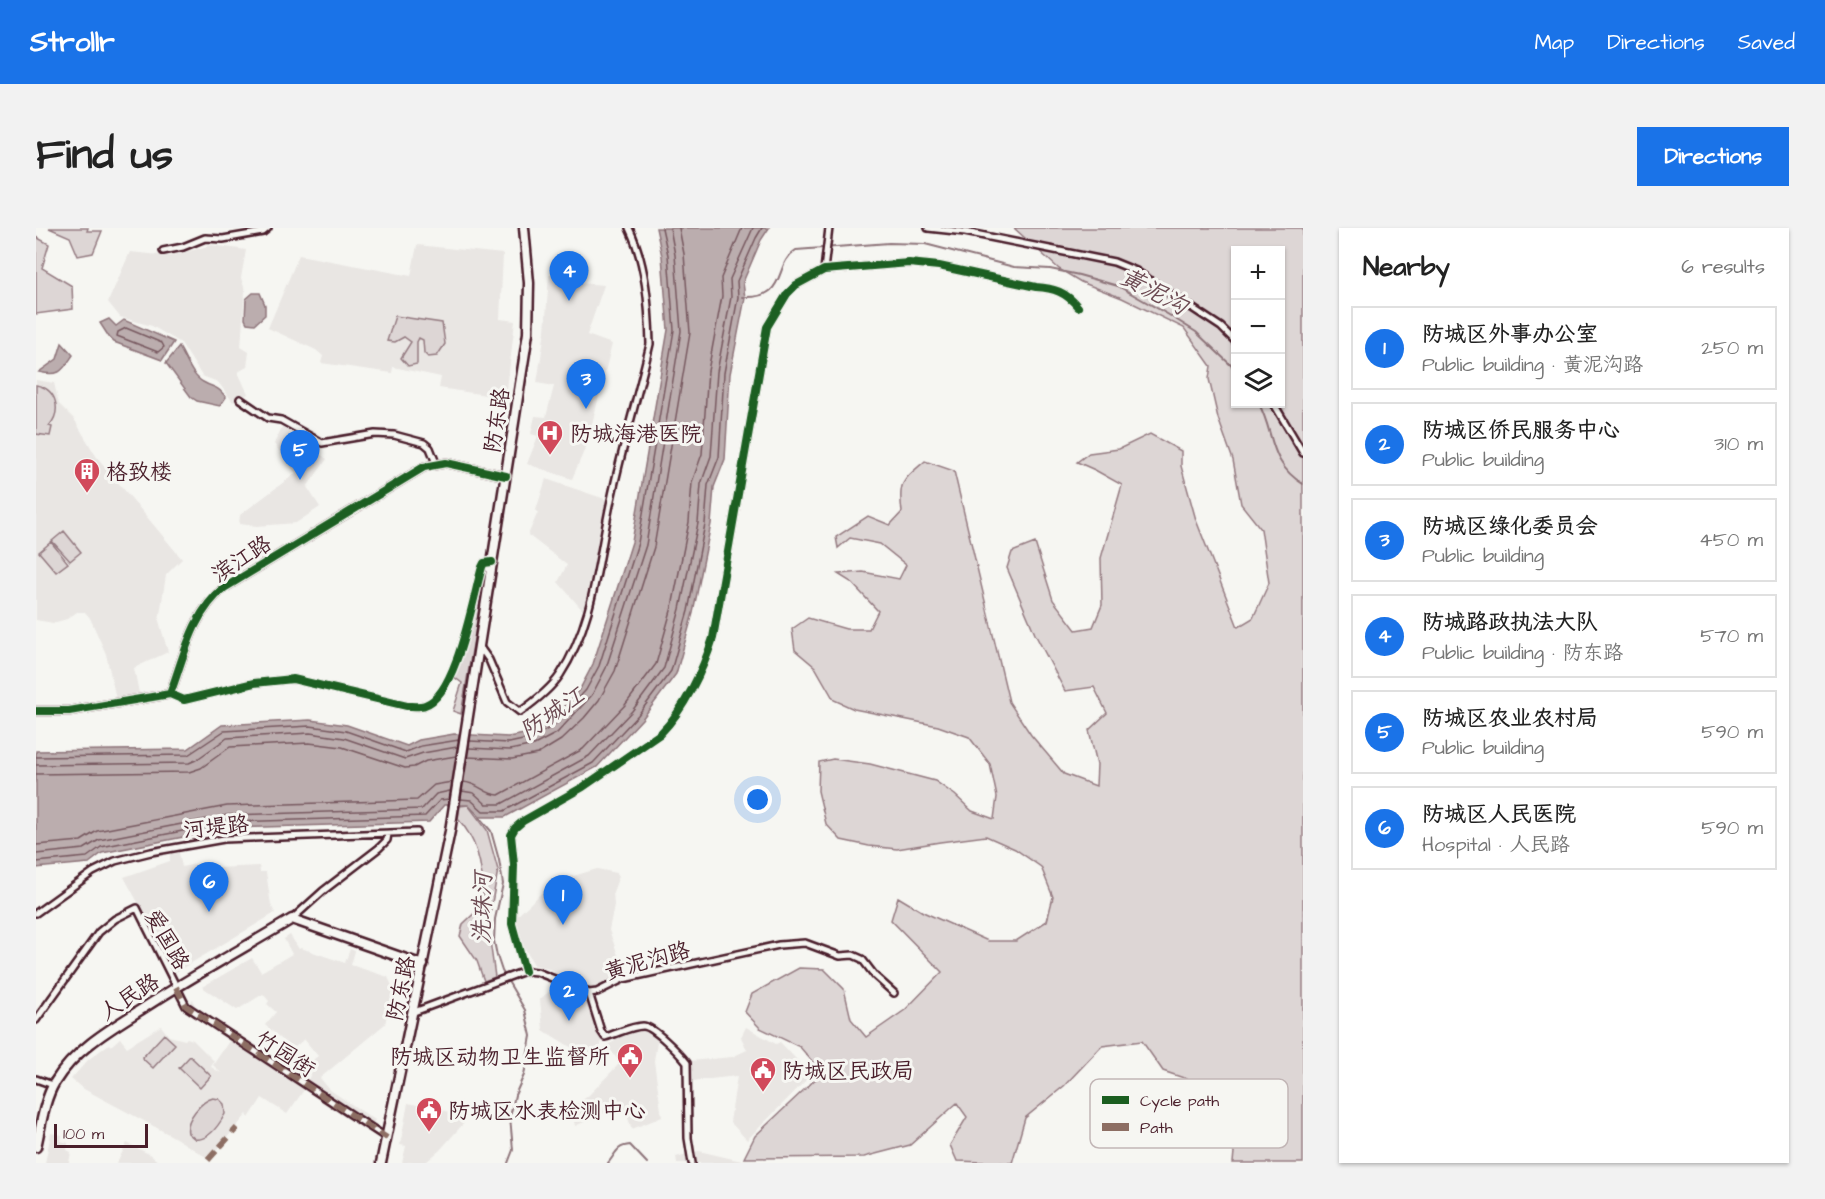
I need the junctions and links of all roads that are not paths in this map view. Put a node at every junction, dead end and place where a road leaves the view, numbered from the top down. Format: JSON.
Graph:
{"nodes":[{"id":1,"x":268,"y":228,"type":"edge"},
{"id":2,"x":524,"y":228,"type":"edge"},
{"id":3,"x":629,"y":228,"type":"edge"},
{"id":4,"x":928,"y":228,"type":"edge"},
{"id":5,"x":828,"y":229,"type":"edge"},
{"id":6,"x":163,"y":251,"type":"dead end"},
{"id":7,"x":824,"y":270,"type":"junction"},
{"id":8,"x":1078,"y":307,"type":"dead end"},
{"id":9,"x":1231,"y":337,"type":"edge"},
{"id":10,"x":240,"y":399,"type":"dead end"},
{"id":11,"x":1276,"y":408,"type":"edge"},
{"id":12,"x":1303,"y":453,"type":"edge"},
{"id":13,"x":436,"y":464,"type":"junction"},
{"id":14,"x":506,"y":476,"type":"junction"},
{"id":15,"x":492,"y":562,"type":"junction"},
{"id":16,"x":479,"y":646,"type":"junction"},
{"id":17,"x":170,"y":694,"type":"junction"},
{"id":18,"x":36,"y":711,"type":"edge"},
{"id":19,"x":417,"y":832,"type":"dead end"},
{"id":20,"x":388,"y":834,"type":"junction"},
{"id":21,"x":36,"y":913,"type":"edge"},
{"id":22,"x":292,"y":919,"type":"junction"},
{"id":23,"x":423,"y":965,"type":"junction"},
{"id":24,"x":525,"y":971,"type":"junction"},
{"id":25,"x":176,"y":987,"type":"junction"},
{"id":26,"x":589,"y":993,"type":"junction"},
{"id":27,"x":894,"y":993,"type":"dead end"},
{"id":28,"x":414,"y":1012,"type":"junction"},
{"id":29,"x":36,"y":1020,"type":"edge"},
{"id":30,"x":36,"y":1079,"type":"edge"},
{"id":31,"x":53,"y":1084,"type":"junction"},
{"id":32,"x":387,"y":1138,"type":"junction"},
{"id":33,"x":36,"y":1148,"type":"edge"},
{"id":34,"x":381,"y":1163,"type":"edge"},
{"id":35,"x":692,"y":1163,"type":"edge"}],
"edges":[{"from":1,"to":6,"type":"street"},
{"from":2,"to":14,"type":"main road","name":"防东路"},
{"from":3,"to":16,"type":"street"},
{"from":4,"to":9,"type":"street"},
{"from":5,"to":7,"type":"street"},
{"from":7,"to":8,"type":"street"},
{"from":7,"to":24,"type":"street"},
{"from":10,"to":13,"type":"street"},
{"from":11,"to":12,"type":"street"},
{"from":13,"to":14,"type":"street","name":"滨江路"},
{"from":13,"to":17,"type":"street","name":"滨江路"},
{"from":14,"to":15,"type":"main road","name":"防东路"},
{"from":15,"to":16,"type":"main road","name":"防东路"},
{"from":15,"to":17,"type":"street"},
{"from":16,"to":23,"type":"main road","name":"防东路"},
{"from":17,"to":18,"type":"street"},
{"from":19,"to":20,"type":"street","name":"河堤路"},
{"from":20,"to":21,"type":"street","name":"河堤路"},
{"from":20,"to":22,"type":"street","name":"人民路"},
{"from":22,"to":23,"type":"main road"},
{"from":22,"to":25,"type":"main road","name":"人民路"},
{"from":23,"to":28,"type":"main road","name":"防东路"},
{"from":24,"to":26,"type":"street","name":"黄泥沟路"},
{"from":24,"to":28,"type":"street"},
{"from":25,"to":29,"type":"street","name":"爱国路"},
{"from":25,"to":31,"type":"main road","name":"人民路"},
{"from":25,"to":32,"type":"street","name":"竹园街"},
{"from":26,"to":27,"type":"street","name":"黄泥沟路"},
{"from":26,"to":35,"type":"street"},
{"from":28,"to":32,"type":"main road","name":"防东路"},
{"from":30,"to":31,"type":"street"},
{"from":31,"to":33,"type":"main road","name":"人民路"},
{"from":32,"to":34,"type":"main road","name":"防东路"}]}
